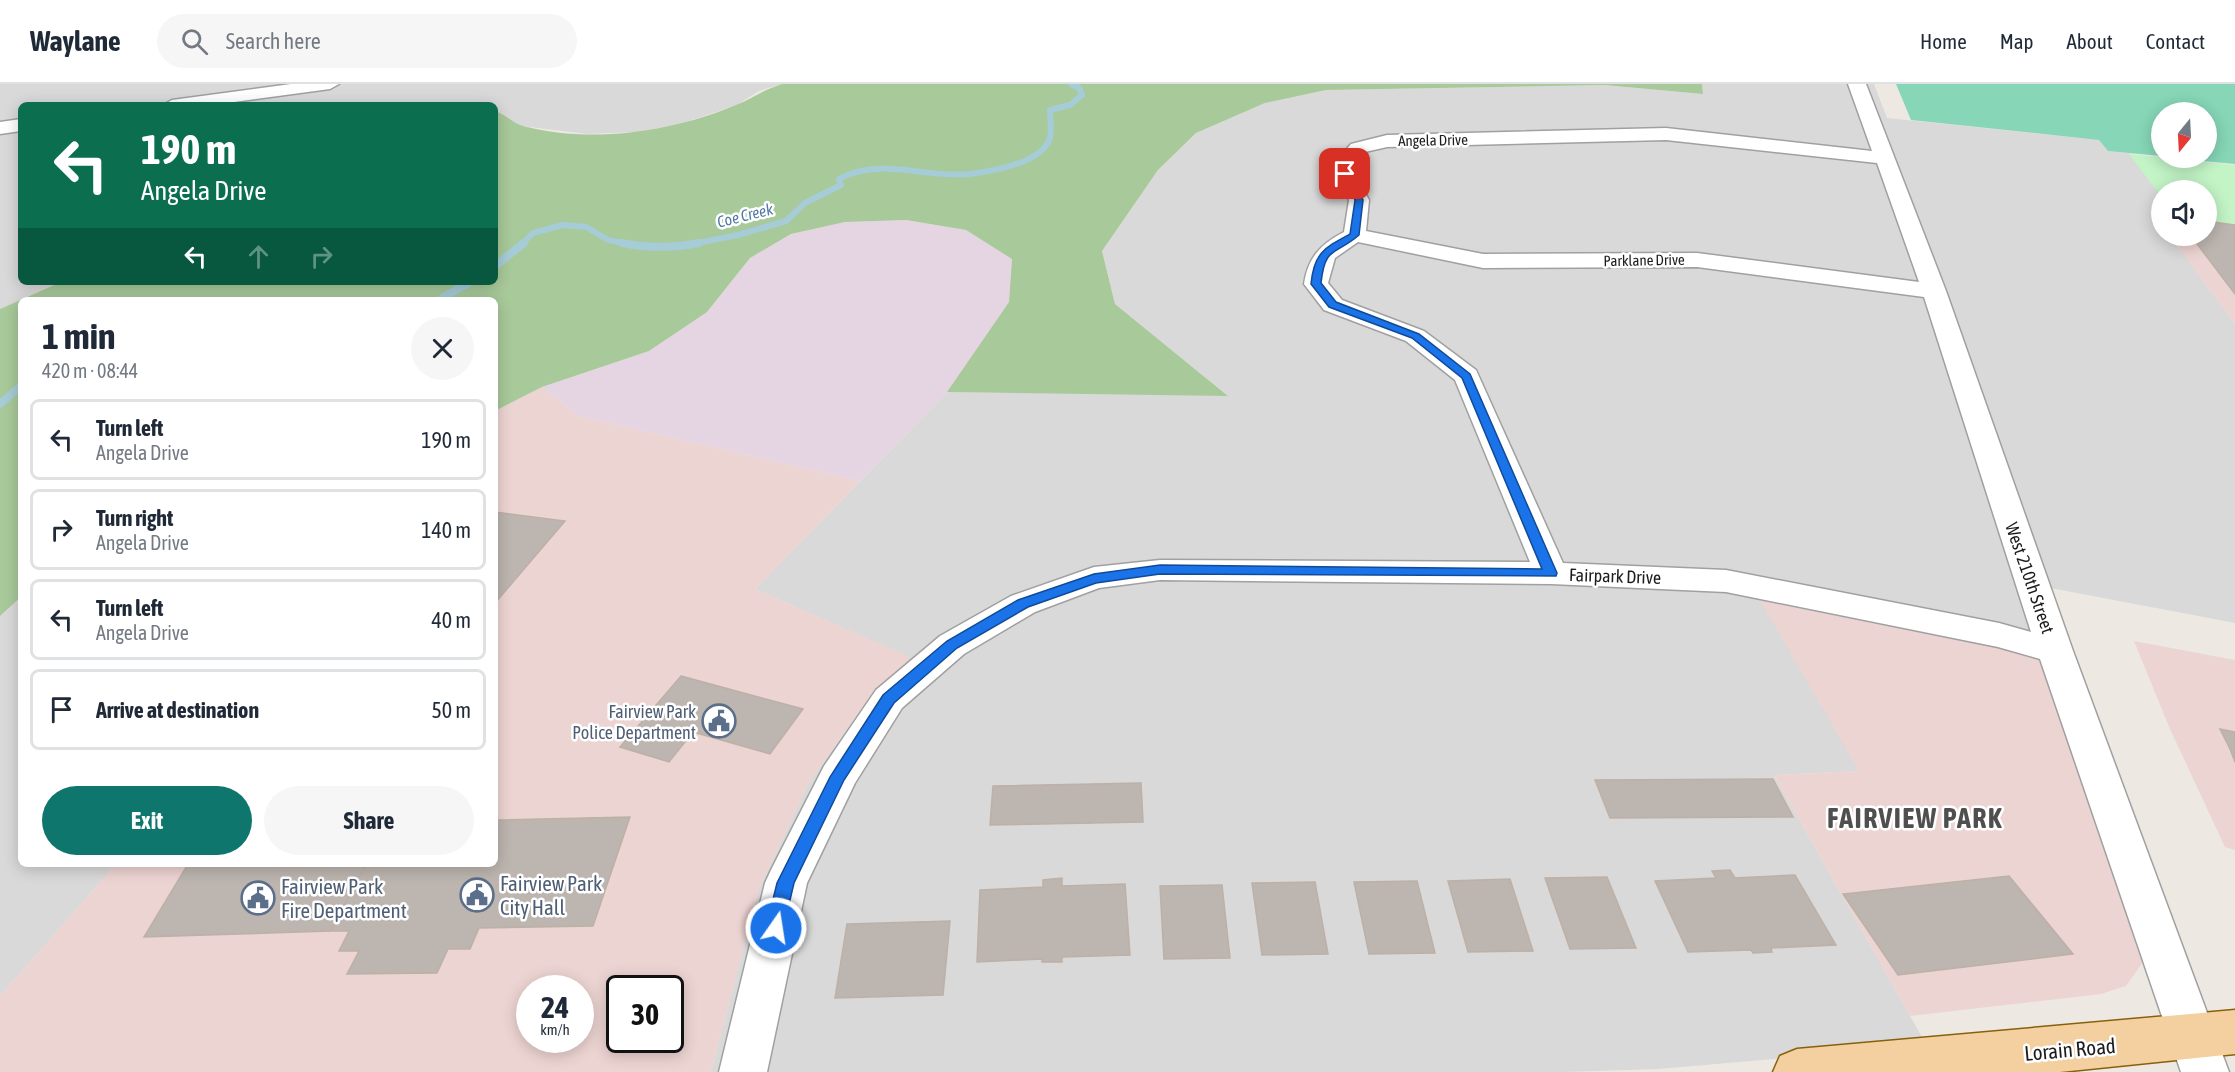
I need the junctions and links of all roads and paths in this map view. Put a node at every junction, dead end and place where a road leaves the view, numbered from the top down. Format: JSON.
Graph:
{"nodes":[{"id":1,"x":330,"y":84,"type":"edge"},
{"id":2,"x":1857,"y":84,"type":"edge"},
{"id":3,"x":195,"y":102,"type":"edge"},
{"id":4,"x":18,"y":126,"type":"edge"},
{"id":5,"x":0,"y":129,"type":"edge"},
{"id":6,"x":1885,"y":158,"type":"junction"},
{"id":7,"x":1354,"y":235,"type":"junction"},
{"id":8,"x":1934,"y":291,"type":"junction"},
{"id":9,"x":1551,"y":573,"type":"junction"},
{"id":10,"x":2055,"y":651,"type":"junction"},
{"id":11,"x":2211,"y":1047,"type":"edge"},
{"id":12,"x":744,"y":1072,"type":"edge"},
{"id":13,"x":1797,"y":1072,"type":"edge"}],
"edges":[{"from":1,"to":3,"type":"street"},
{"from":2,"to":6,"type":"street","name":"West 210th Street"},
{"from":4,"to":5,"type":"street"},
{"from":6,"to":7,"type":"street","name":"Angela Drive"},
{"from":6,"to":8,"type":"street","name":"West 210th Street"},
{"from":7,"to":8,"type":"street","name":"Parklane Drive"},
{"from":7,"to":9,"type":"street"},
{"from":8,"to":10,"type":"street","name":"West 210th Street"},
{"from":9,"to":10,"type":"street","name":"Fairpark Drive"},
{"from":9,"to":12,"type":"street","name":"Fairpark Drive"},
{"from":10,"to":11,"type":"street","name":"West 210th Street"},
{"from":11,"to":13,"type":"main road","name":"Lorain Road"}]}
